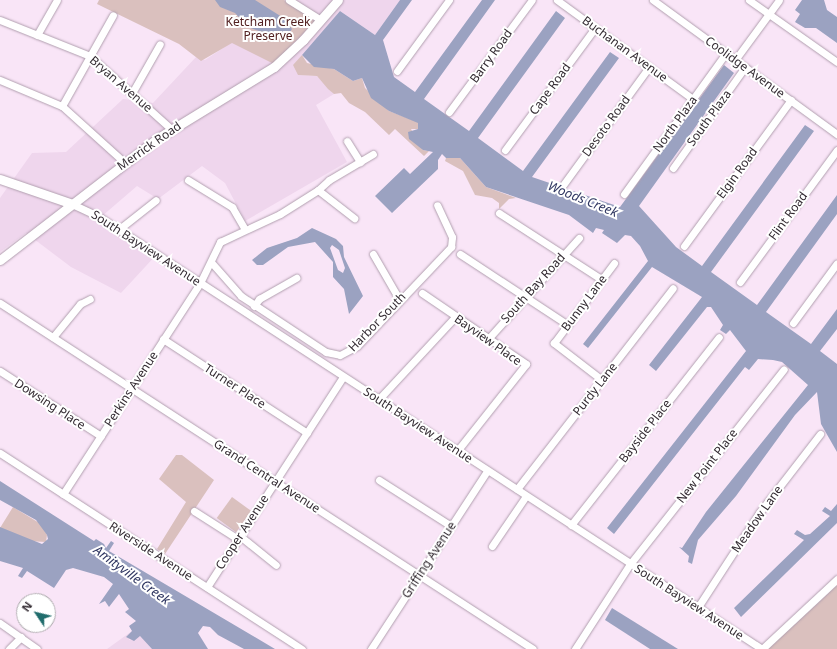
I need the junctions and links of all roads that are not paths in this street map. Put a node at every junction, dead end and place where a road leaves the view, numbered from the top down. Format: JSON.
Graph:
{"nodes":[{"id":1,"x":56,"y":0,"type":"edge"},
{"id":2,"x":289,"y":0,"type":"edge"},
{"id":3,"x":338,"y":0,"type":"edge"},
{"id":4,"x":449,"y":0,"type":"edge"},
{"id":5,"x":532,"y":0,"type":"edge"},
{"id":6,"x":557,"y":0,"type":"edge"},
{"id":7,"x":653,"y":0,"type":"edge"},
{"id":8,"x":749,"y":0,"type":"edge"},
{"id":9,"x":779,"y":0,"type":"edge"},
{"id":10,"x":769,"y":14,"type":"junction"},
{"id":11,"x":113,"y":15,"type":"dead end"},
{"id":12,"x":0,"y":20,"type":"edge"},
{"id":13,"x":321,"y":20,"type":"junction"},
{"id":14,"x":595,"y":28,"type":"junction"},
{"id":15,"x":37,"y":35,"type":"junction"},
{"id":16,"x":160,"y":44,"type":"dead end"},
{"id":17,"x":726,"y":53,"type":"junction"},
{"id":18,"x":90,"y":56,"type":"junction"},
{"id":19,"x":736,"y":60,"type":"junction"},
{"id":20,"x":837,"y":62,"type":"edge"},
{"id":21,"x":649,"y":67,"type":"junction"},
{"id":22,"x":745,"y":67,"type":"junction"},
{"id":23,"x":397,"y":71,"type":"dead end"},
{"id":24,"x":0,"y":80,"type":"edge"},
{"id":25,"x":132,"y":93,"type":"junction"},
{"id":26,"x":693,"y":99,"type":"junction"},
{"id":27,"x":791,"y":100,"type":"junction"},
{"id":28,"x":62,"y":106,"type":"junction"},
{"id":29,"x":449,"y":112,"type":"dead end"},
{"id":30,"x":171,"y":129,"type":"junction"},
{"id":31,"x":837,"y":134,"type":"edge"},
{"id":32,"x":347,"y":141,"type":"dead end"},
{"id":33,"x":505,"y":150,"type":"dead end"},
{"id":34,"x":837,"y":150,"type":"edge"},
{"id":35,"x":373,"y":154,"type":"dead end"},
{"id":36,"x":360,"y":162,"type":"junction"},
{"id":37,"x":124,"y":163,"type":"junction"},
{"id":38,"x":673,"y":168,"type":"dead end"},
{"id":39,"x":0,"y":179,"type":"edge"},
{"id":40,"x":188,"y":180,"type":"dead end"},
{"id":41,"x":564,"y":185,"type":"dead end"},
{"id":42,"x":318,"y":190,"type":"junction"},
{"id":43,"x":624,"y":194,"type":"dead end"},
{"id":44,"x":156,"y":200,"type":"dead end"},
{"id":45,"x":72,"y":204,"type":"junction"},
{"id":46,"x":437,"y":205,"type":"dead end"},
{"id":47,"x":499,"y":214,"type":"dead end"},
{"id":48,"x":354,"y":218,"type":"dead end"},
{"id":49,"x":244,"y":228,"type":"junction"},
{"id":50,"x":118,"y":230,"type":"junction"},
{"id":51,"x":579,"y":238,"type":"dead end"},
{"id":52,"x":684,"y":246,"type":"dead end"},
{"id":53,"x":373,"y":254,"type":"dead end"},
{"id":54,"x":460,"y":254,"type":"dead end"},
{"id":55,"x":563,"y":255,"type":"junction"},
{"id":56,"x":0,"y":260,"type":"edge"},
{"id":57,"x":211,"y":262,"type":"junction"},
{"id":58,"x":614,"y":263,"type":"dead end"},
{"id":59,"x":837,"y":263,"type":"edge"},
{"id":60,"x":296,"y":278,"type":"dead end"},
{"id":61,"x":602,"y":279,"type":"junction"},
{"id":62,"x":740,"y":282,"type":"dead end"},
{"id":63,"x":200,"y":283,"type":"junction"},
{"id":64,"x":673,"y":288,"type":"dead end"},
{"id":65,"x":422,"y":293,"type":"dead end"},
{"id":66,"x":525,"y":297,"type":"junction"},
{"id":67,"x":90,"y":299,"type":"dead end"},
{"id":68,"x":399,"y":300,"type":"junction"},
{"id":69,"x":0,"y":303,"type":"edge"},
{"id":70,"x":254,"y":306,"type":"junction"},
{"id":71,"x":455,"y":317,"type":"junction"},
{"id":72,"x":793,"y":323,"type":"dead end"},
{"id":73,"x":568,"y":325,"type":"junction"},
{"id":74,"x":53,"y":337,"type":"junction"},
{"id":75,"x":719,"y":337,"type":"dead end"},
{"id":76,"x":163,"y":339,"type":"junction"},
{"id":77,"x":488,"y":339,"type":"junction"},
{"id":78,"x":784,"y":369,"type":"dead end"},
{"id":79,"x":0,"y":371,"type":"edge"},
{"id":80,"x":343,"y":377,"type":"junction"},
{"id":81,"x":602,"y":380,"type":"junction"},
{"id":82,"x":132,"y":388,"type":"junction"},
{"id":83,"x":378,"y":400,"type":"junction"},
{"id":84,"x":307,"y":433,"type":"junction"},
{"id":85,"x":820,"y":434,"type":"dead end"},
{"id":86,"x":101,"y":436,"type":"junction"},
{"id":87,"x":457,"y":451,"type":"junction"},
{"id":88,"x":0,"y":453,"type":"edge"},
{"id":89,"x":487,"y":471,"type":"junction"},
{"id":90,"x":379,"y":480,"type":"dead end"},
{"id":91,"x":276,"y":481,"type":"junction"},
{"id":92,"x":517,"y":489,"type":"junction"},
{"id":93,"x":63,"y":494,"type":"junction"},
{"id":94,"x":526,"y":496,"type":"junction"},
{"id":95,"x":194,"y":511,"type":"dead end"},
{"id":96,"x":571,"y":525,"type":"junction"},
{"id":97,"x":451,"y":526,"type":"junction"},
{"id":98,"x":239,"y":537,"type":"junction"},
{"id":99,"x":492,"y":546,"type":"dead end"},
{"id":100,"x":630,"y":564,"type":"junction"},
{"id":101,"x":276,"y":565,"type":"dead end"},
{"id":102,"x":419,"y":574,"type":"junction"},
{"id":103,"x":837,"y":580,"type":"edge"},
{"id":104,"x":206,"y":587,"type":"junction"},
{"id":105,"x":698,"y":607,"type":"junction"},
{"id":106,"x":0,"y":623,"type":"edge"},
{"id":107,"x":21,"y":637,"type":"junction"},
{"id":108,"x":9,"y":649,"type":"edge"},
{"id":109,"x":37,"y":649,"type":"edge"},
{"id":110,"x":302,"y":649,"type":"edge"},
{"id":111,"x":371,"y":649,"type":"edge"},
{"id":112,"x":534,"y":649,"type":"edge"},
{"id":113,"x":575,"y":649,"type":"edge"},
{"id":114,"x":762,"y":649,"type":"edge"}],
"edges":[{"from":1,"to":15,"type":"street"},
{"from":2,"to":13,"type":"street"},
{"from":3,"to":13,"type":"main road","name":"Merrick Road"},
{"from":4,"to":23,"type":"street"},
{"from":5,"to":29,"type":"street","name":"Barry Road"},
{"from":6,"to":14,"type":"street","name":"Buchanan Avenue"},
{"from":7,"to":17,"type":"street","name":"Coolidge Avenue"},
{"from":8,"to":10,"type":"street"},
{"from":9,"to":10,"type":"street"},
{"from":10,"to":19,"type":"street"},
{"from":10,"to":20,"type":"street"},
{"from":11,"to":18,"type":"street"},
{"from":12,"to":15,"type":"street","name":"Bryan Avenue"},
{"from":13,"to":30,"type":"main road","name":"Merrick Road"},
{"from":14,"to":21,"type":"street","name":"Buchanan Avenue"},
{"from":14,"to":33,"type":"street","name":"Cape Road"},
{"from":15,"to":18,"type":"street","name":"Bryan Avenue"},
{"from":16,"to":25,"type":"street"},
{"from":17,"to":19,"type":"street","name":"Coolidge Avenue"},
{"from":17,"to":26,"type":"street","name":"North Plaza"},
{"from":18,"to":25,"type":"street","name":"Bryan Avenue"},
{"from":18,"to":28,"type":"street"},
{"from":19,"to":22,"type":"street","name":"Coolidge Avenue"},
{"from":21,"to":26,"type":"street","name":"Buchanan Avenue"},
{"from":21,"to":41,"type":"street","name":"Desoto Road"},
{"from":22,"to":27,"type":"street","name":"Coolidge Avenue"},
{"from":22,"to":38,"type":"street","name":"South Plaza"},
{"from":24,"to":28,"type":"street"},
{"from":25,"to":30,"type":"street","name":"Bryan Avenue"},
{"from":26,"to":43,"type":"street","name":"North Plaza"},
{"from":27,"to":31,"type":"street","name":"Coolidge Avenue"},
{"from":27,"to":52,"type":"street","name":"Elgin Road"},
{"from":28,"to":37,"type":"street"},
{"from":30,"to":37,"type":"main road","name":"Merrick Road"},
{"from":32,"to":36,"type":"street"},
{"from":34,"to":62,"type":"street","name":"Flint Road"},
{"from":35,"to":36,"type":"street","name":"Perkins Avenue"},
{"from":36,"to":42,"type":"street","name":"Perkins Avenue"},
{"from":37,"to":45,"type":"main road","name":"Merrick Road"},
{"from":39,"to":45,"type":"main road"},
{"from":40,"to":49,"type":"street"},
{"from":42,"to":48,"type":"street"},
{"from":42,"to":49,"type":"street","name":"Perkins Avenue"},
{"from":44,"to":50,"type":"street"},
{"from":45,"to":50,"type":"street","name":"South Bayview Avenue"},
{"from":45,"to":56,"type":"main road","name":"Merrick Road"},
{"from":46,"to":68,"type":"street","name":"Harbor South"},
{"from":47,"to":55,"type":"street"},
{"from":49,"to":57,"type":"street","name":"Perkins Avenue"},
{"from":50,"to":63,"type":"street","name":"South Bayview Avenue"},
{"from":51,"to":55,"type":"street","name":"South Bay Road"},
{"from":53,"to":68,"type":"street"},
{"from":54,"to":66,"type":"street"},
{"from":55,"to":61,"type":"street"},
{"from":55,"to":66,"type":"street","name":"South Bay Road"},
{"from":57,"to":63,"type":"street","name":"Perkins Avenue"},
{"from":57,"to":70,"type":"street","name":"Harbor South"},
{"from":58,"to":61,"type":"street","name":"Bunny Lane"},
{"from":59,"to":72,"type":"street"},
{"from":60,"to":70,"type":"street"},
{"from":61,"to":73,"type":"street","name":"Bunny Lane"},
{"from":63,"to":76,"type":"street","name":"Perkins Avenue"},
{"from":63,"to":80,"type":"street","name":"South Bayview Avenue"},
{"from":64,"to":81,"type":"street","name":"Purdy Lane"},
{"from":65,"to":71,"type":"street","name":"Bayview Place"},
{"from":66,"to":73,"type":"street"},
{"from":66,"to":77,"type":"street","name":"South Bay Road"},
{"from":67,"to":74,"type":"street"},
{"from":68,"to":70,"type":"street","name":"Harbor South"},
{"from":69,"to":74,"type":"street","name":"Grand Central Avenue"},
{"from":71,"to":77,"type":"street","name":"Bayview Place"},
{"from":71,"to":83,"type":"street"},
{"from":73,"to":81,"type":"street","name":"Bunny Lane"},
{"from":74,"to":82,"type":"street","name":"Grand Central Avenue"},
{"from":75,"to":96,"type":"street","name":"Bayside Place"},
{"from":76,"to":82,"type":"street","name":"Perkins Avenue"},
{"from":76,"to":84,"type":"street","name":"Turner Place"},
{"from":77,"to":87,"type":"street","name":"Bayview Place"},
{"from":78,"to":100,"type":"street","name":"New Point Place"},
{"from":79,"to":86,"type":"street","name":"Dowsing Place"},
{"from":80,"to":83,"type":"street","name":"South Bayview Avenue"},
{"from":80,"to":84,"type":"street","name":"Cooper Avenue"},
{"from":81,"to":92,"type":"street","name":"Purdy Lane"},
{"from":82,"to":86,"type":"street","name":"Perkins Avenue"},
{"from":82,"to":91,"type":"street","name":"Grand Central Avenue"},
{"from":83,"to":87,"type":"street","name":"South Bayview Avenue"},
{"from":84,"to":91,"type":"street","name":"Cooper Avenue"},
{"from":85,"to":105,"type":"street","name":"Meadow Lane"},
{"from":86,"to":93,"type":"street","name":"Perkins Avenue"},
{"from":87,"to":89,"type":"street","name":"South Bayview Avenue"},
{"from":88,"to":93,"type":"street","name":"Riverside Avenue"},
{"from":89,"to":92,"type":"street","name":"South Bayview Avenue"},
{"from":89,"to":97,"type":"street","name":"Griffing Avenue"},
{"from":90,"to":97,"type":"street"},
{"from":91,"to":98,"type":"street","name":"Cooper Avenue"},
{"from":91,"to":102,"type":"street","name":"Grand Central Avenue"},
{"from":92,"to":94,"type":"street","name":"South Bayview Avenue"},
{"from":93,"to":104,"type":"street","name":"Riverside Avenue"},
{"from":94,"to":96,"type":"street","name":"South Bayview Avenue"},
{"from":94,"to":99,"type":"street"},
{"from":95,"to":98,"type":"street"},
{"from":96,"to":100,"type":"street","name":"South Bayview Avenue"},
{"from":97,"to":102,"type":"street","name":"Griffing Avenue"},
{"from":98,"to":101,"type":"street"},
{"from":98,"to":104,"type":"street","name":"Cooper Avenue"},
{"from":100,"to":105,"type":"street","name":"South Bayview Avenue"},
{"from":100,"to":113,"type":"street","name":"New Point Place"},
{"from":102,"to":111,"type":"street","name":"Griffing Avenue"},
{"from":102,"to":112,"type":"street","name":"Grand Central Avenue"},
{"from":103,"to":114,"type":"street"},
{"from":104,"to":110,"type":"street","name":"Riverside Avenue"},
{"from":105,"to":114,"type":"street","name":"South Bayview Avenue"},
{"from":106,"to":107,"type":"street"},
{"from":107,"to":108,"type":"street"},
{"from":107,"to":109,"type":"street"}]}
